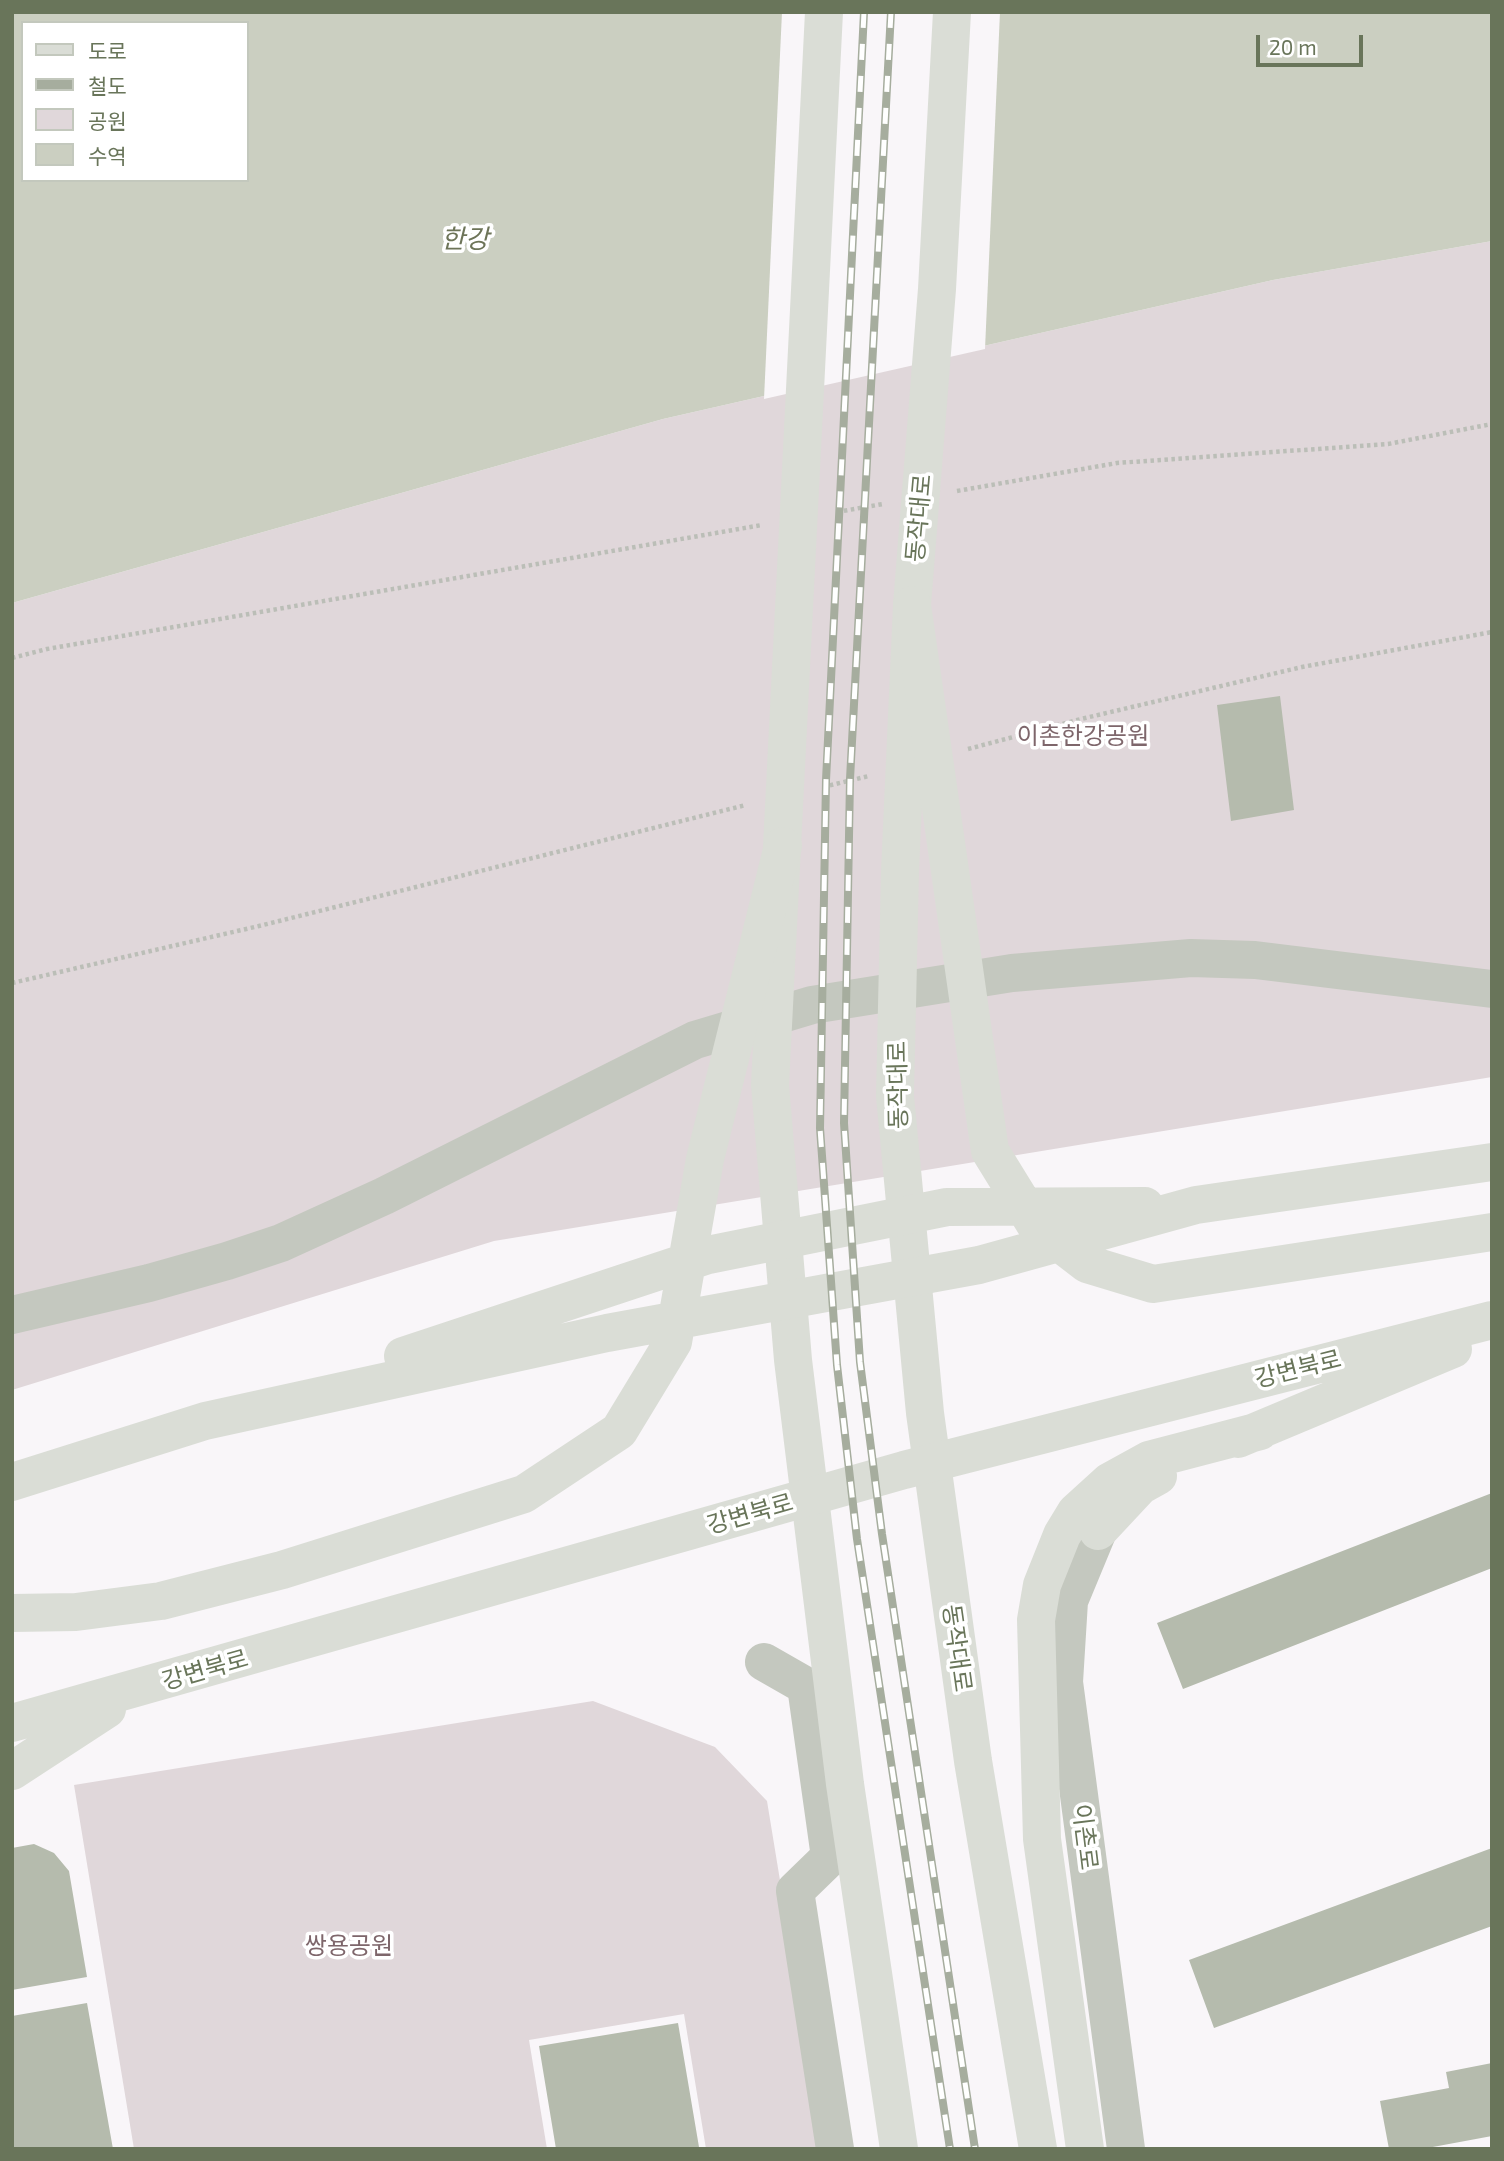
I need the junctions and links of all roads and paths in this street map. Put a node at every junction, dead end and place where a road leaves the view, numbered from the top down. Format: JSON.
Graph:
{"nodes":[{"id":1,"x":824,"y":12,"type":"edge"},
{"id":2,"x":952,"y":12,"type":"edge"},
{"id":3,"x":1492,"y":424,"type":"edge"},
{"id":4,"x":952,"y":492,"type":"dead end"},
{"id":5,"x":884,"y":504,"type":"dead end"},
{"id":6,"x":829,"y":513,"type":"dead end"},
{"id":7,"x":774,"y":523,"type":"dead end"},
{"id":8,"x":912,"y":605,"type":"junction"},
{"id":9,"x":12,"y":659,"type":"edge"},
{"id":10,"x":783,"y":846,"type":"junction"},
{"id":11,"x":1492,"y":989,"type":"edge"},
{"id":12,"x":1492,"y":1162,"type":"edge"},
{"id":13,"x":1196,"y":1205,"type":"junction"},
{"id":14,"x":1492,"y":1231,"type":"edge"},
{"id":15,"x":12,"y":1315,"type":"edge"},
{"id":16,"x":1492,"y":1320,"type":"edge"},
{"id":17,"x":1492,"y":1333,"type":"edge"},
{"id":18,"x":205,"y":1421,"type":"junction"},
{"id":19,"x":1260,"y":1431,"type":"junction"},
{"id":20,"x":12,"y":1482,"type":"edge"},
{"id":21,"x":1098,"y":1531,"type":"joint"},
{"id":22,"x":12,"y":1613,"type":"edge"},
{"id":23,"x":764,"y":1661,"type":"dead end"},
{"id":24,"x":139,"y":1689,"type":"junction"},
{"id":25,"x":12,"y":1723,"type":"edge"},
{"id":26,"x":12,"y":1771,"type":"edge"},
{"id":27,"x":835,"y":2149,"type":"edge"},
{"id":28,"x":900,"y":2149,"type":"edge"},
{"id":29,"x":1038,"y":2149,"type":"edge"},
{"id":30,"x":1085,"y":2149,"type":"edge"},
{"id":31,"x":1126,"y":2149,"type":"edge"}],
"edges":[{"from":1,"to":10,"type":"main road"},
{"from":2,"to":8,"type":"main road","name":"동작대로"},
{"from":3,"to":4,"type":"path"},
{"from":5,"to":6,"type":"path"},
{"from":7,"to":9,"type":"path"},
{"from":8,"to":14,"type":"main road"},
{"from":8,"to":29,"type":"main road","name":"동작대로"},
{"from":10,"to":22,"type":"main road"},
{"from":10,"to":28,"type":"main road"},
{"from":11,"to":15,"type":"street"},
{"from":12,"to":13,"type":"main road"},
{"from":13,"to":18,"type":"main road"},
{"from":13,"to":18,"type":"main road"},
{"from":16,"to":24,"type":"main road","name":"강변북로"},
{"from":17,"to":19,"type":"main road"},
{"from":18,"to":20,"type":"main road"},
{"from":19,"to":21,"type":"main road"},
{"from":19,"to":30,"type":"main road"},
{"from":21,"to":31,"type":"street","name":"이촌로"},
{"from":23,"to":27,"type":"street"},
{"from":24,"to":25,"type":"main road","name":"강변북로"},
{"from":24,"to":26,"type":"main road"}]}
